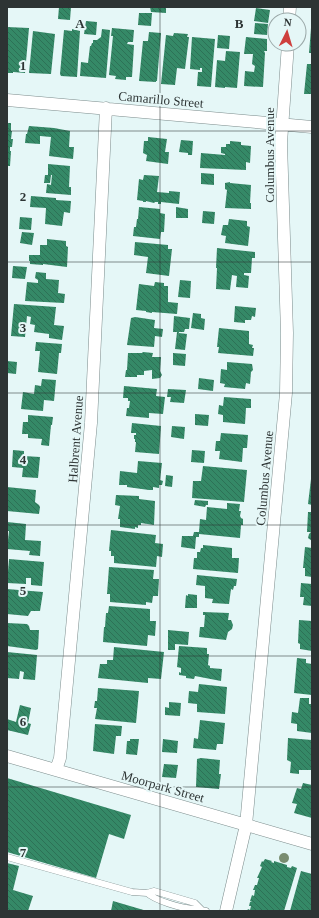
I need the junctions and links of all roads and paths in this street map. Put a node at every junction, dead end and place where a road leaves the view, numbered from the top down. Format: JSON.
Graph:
{"nodes":[{"id":1,"x":287,"y":52,"type":"edge"},
{"id":2,"x":7,"y":100,"type":"edge"},
{"id":3,"x":106,"y":108,"type":"junction"},
{"id":4,"x":282,"y":124,"type":"junction"},
{"id":5,"x":312,"y":127,"type":"edge"},
{"id":6,"x":7,"y":756,"type":"edge"},
{"id":7,"x":56,"y":770,"type":"junction"},
{"id":8,"x":246,"y":825,"type":"junction"},
{"id":9,"x":312,"y":844,"type":"edge"},
{"id":10,"x":7,"y":857,"type":"edge"},
{"id":11,"x":203,"y":910,"type":"edge"},
{"id":12,"x":226,"y":911,"type":"edge"}],
"edges":[{"from":1,"to":4,"type":"street","name":"Columbus Avenue"},
{"from":2,"to":3,"type":"street","name":"Camarillo Street"},
{"from":3,"to":4,"type":"street","name":"Camarillo Street"},
{"from":3,"to":7,"type":"street","name":"Halbrent Avenue"},
{"from":4,"to":5,"type":"street","name":"Camarillo Street"},
{"from":4,"to":8,"type":"street","name":"Columbus Avenue"},
{"from":6,"to":7,"type":"street","name":"Moorpark Street"},
{"from":7,"to":8,"type":"street","name":"Moorpark Street"},
{"from":8,"to":9,"type":"street","name":"Moorpark Street"},
{"from":8,"to":12,"type":"street","name":"Columbus Avenue"},
{"from":10,"to":11,"type":"lane"}]}
